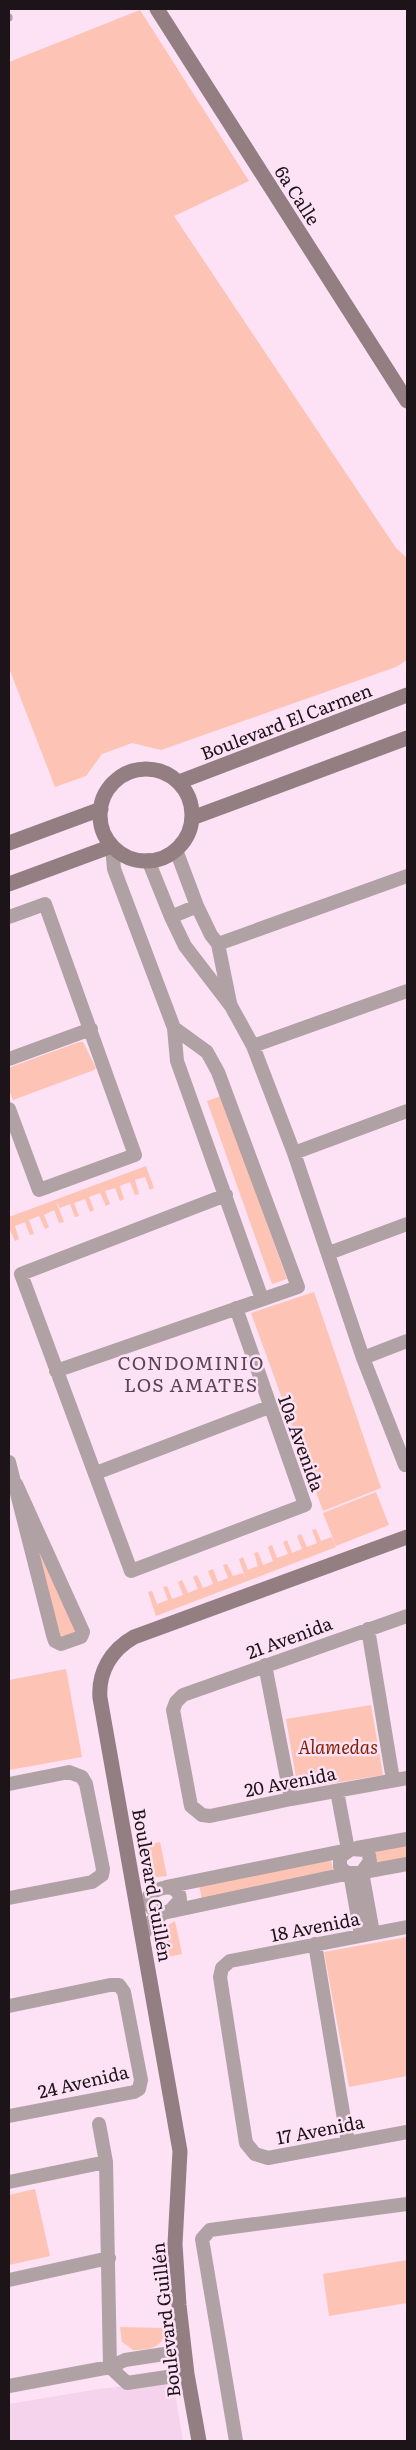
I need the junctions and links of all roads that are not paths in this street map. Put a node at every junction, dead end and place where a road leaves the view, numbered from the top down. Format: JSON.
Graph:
{"nodes":[{"id":1,"x":157,"y":9,"type":"edge"},
{"id":2,"x":407,"y":401,"type":"edge"},
{"id":3,"x":407,"y":695,"type":"edge"},
{"id":4,"x":407,"y":738,"type":"edge"},
{"id":5,"x":179,"y":782,"type":"junction"},
{"id":6,"x":101,"y":809,"type":"junction"},
{"id":7,"x":192,"y":818,"type":"junction"},
{"id":8,"x":9,"y":843,"type":"edge"},
{"id":9,"x":112,"y":846,"type":"junction"},
{"id":10,"x":176,"y":850,"type":"junction"},
{"id":11,"x":148,"y":860,"type":"junction"},
{"id":12,"x":407,"y":876,"type":"edge"},
{"id":13,"x":9,"y":884,"type":"edge"},
{"id":14,"x":197,"y":906,"type":"junction"},
{"id":15,"x":9,"y":917,"type":"edge"},
{"id":16,"x":171,"y":917,"type":"junction"},
{"id":17,"x":218,"y":944,"type":"junction"},
{"id":18,"x":407,"y":991,"type":"edge"},
{"id":19,"x":231,"y":1006,"type":"junction"},
{"id":20,"x":174,"y":1028,"type":"junction"},
{"id":21,"x":91,"y":1029,"type":"junction"},
{"id":22,"x":253,"y":1046,"type":"junction"},
{"id":23,"x":9,"y":1059,"type":"edge"},
{"id":24,"x":9,"y":1109,"type":"edge"},
{"id":25,"x":407,"y":1111,"type":"edge"},
{"id":26,"x":294,"y":1153,"type":"junction"},
{"id":27,"x":226,"y":1195,"type":"junction"},
{"id":28,"x":407,"y":1224,"type":"edge"},
{"id":29,"x":329,"y":1253,"type":"junction"},
{"id":30,"x":262,"y":1299,"type":"junction"},
{"id":31,"x":236,"y":1308,"type":"junction"},
{"id":32,"x":407,"y":1342,"type":"edge"},
{"id":33,"x":363,"y":1358,"type":"junction"},
{"id":34,"x":56,"y":1371,"type":"junction"},
{"id":35,"x":269,"y":1406,"type":"junction"},
{"id":36,"x":9,"y":1462,"type":"edge"},
{"id":37,"x":407,"y":1464,"type":"edge"},
{"id":38,"x":96,"y":1472,"type":"junction"},
{"id":39,"x":16,"y":1484,"type":"junction"},
{"id":40,"x":407,"y":1537,"type":"edge"},
{"id":41,"x":407,"y":1616,"type":"edge"},
{"id":42,"x":368,"y":1629,"type":"junction"},
{"id":43,"x":265,"y":1666,"type":"junction"},
{"id":44,"x":407,"y":1778,"type":"edge"},
{"id":45,"x":393,"y":1780,"type":"junction"},
{"id":46,"x":9,"y":1784,"type":"edge"},
{"id":47,"x":341,"y":1790,"type":"junction"},
{"id":48,"x":291,"y":1799,"type":"junction"},
{"id":49,"x":210,"y":1816,"type":"joint"},
{"id":50,"x":407,"y":1840,"type":"edge"},
{"id":51,"x":353,"y":1849,"type":"junction"},
{"id":52,"x":407,"y":1864,"type":"edge"},
{"id":53,"x":356,"y":1873,"type":"junction"},
{"id":54,"x":133,"y":1878,"type":"junction"},
{"id":55,"x":163,"y":1887,"type":"junction"},
{"id":56,"x":9,"y":1898,"type":"edge"},
{"id":57,"x":168,"y":1911,"type":"junction"},
{"id":58,"x":407,"y":1927,"type":"edge"},
{"id":59,"x":367,"y":1934,"type":"junction"},
{"id":60,"x":143,"y":1935,"type":"junction"},
{"id":61,"x":315,"y":1944,"type":"junction"},
{"id":62,"x":9,"y":2006,"type":"edge"},
{"id":63,"x":9,"y":2116,"type":"edge"},
{"id":64,"x":100,"y":2124,"type":"dead end"},
{"id":65,"x":407,"y":2132,"type":"edge"},
{"id":66,"x":246,"y":2143,"type":"joint"},
{"id":67,"x":348,"y":2143,"type":"junction"},
{"id":68,"x":106,"y":2162,"type":"junction"},
{"id":69,"x":9,"y":2182,"type":"edge"},
{"id":70,"x":407,"y":2204,"type":"edge"},
{"id":71,"x":109,"y":2258,"type":"junction"},
{"id":72,"x":9,"y":2280,"type":"edge"},
{"id":73,"x":184,"y":2351,"type":"junction"},
{"id":74,"x":110,"y":2367,"type":"junction"},
{"id":75,"x":187,"y":2374,"type":"junction"},
{"id":76,"x":9,"y":2386,"type":"edge"},
{"id":77,"x":199,"y":2441,"type":"edge"},
{"id":78,"x":236,"y":2441,"type":"edge"}],
"edges":[{"from":1,"to":2,"type":"main road","name":"6a Calle"},
{"from":3,"to":5,"type":"main road","name":"Boulevard El Carmen"},
{"from":4,"to":7,"type":"main road"},
{"from":5,"to":6,"type":"main road"},
{"from":5,"to":7,"type":"main road"},
{"from":6,"to":8,"type":"main road"},
{"from":6,"to":9,"type":"main road"},
{"from":7,"to":10,"type":"main road"},
{"from":9,"to":11,"type":"main road"},
{"from":9,"to":13,"type":"main road"},
{"from":9,"to":20,"type":"street"},
{"from":10,"to":11,"type":"main road"},
{"from":10,"to":14,"type":"street"},
{"from":11,"to":16,"type":"street"},
{"from":12,"to":17,"type":"street"},
{"from":14,"to":16,"type":"street"},
{"from":14,"to":17,"type":"street"},
{"from":15,"to":21,"type":"street"},
{"from":16,"to":19,"type":"street"},
{"from":17,"to":19,"type":"street"},
{"from":18,"to":22,"type":"street"},
{"from":19,"to":22,"type":"street"},
{"from":20,"to":27,"type":"street"},
{"from":20,"to":30,"type":"street"},
{"from":21,"to":23,"type":"street"},
{"from":21,"to":24,"type":"street"},
{"from":22,"to":26,"type":"street"},
{"from":25,"to":26,"type":"street"},
{"from":26,"to":29,"type":"street"},
{"from":27,"to":30,"type":"street"},
{"from":27,"to":34,"type":"street"},
{"from":28,"to":29,"type":"street"},
{"from":29,"to":33,"type":"street"},
{"from":30,"to":31,"type":"street"},
{"from":31,"to":34,"type":"street"},
{"from":31,"to":35,"type":"street","name":"10a Avenida"},
{"from":32,"to":33,"type":"street"},
{"from":33,"to":37,"type":"street"},
{"from":34,"to":38,"type":"street"},
{"from":35,"to":38,"type":"street"},
{"from":35,"to":38,"type":"street","name":"10a Avenida"},
{"from":36,"to":39,"type":"street"},
{"from":39,"to":39,"type":"street"},
{"from":40,"to":54,"type":"main road","name":"Boulevard Guillén"},
{"from":41,"to":42,"type":"street","name":"21 Avenida"},
{"from":42,"to":43,"type":"street","name":"21 Avenida"},
{"from":42,"to":45,"type":"street"},
{"from":43,"to":48,"type":"street"},
{"from":43,"to":49,"type":"street","name":"21 Avenida"},
{"from":44,"to":45,"type":"street","name":"20 Avenida"},
{"from":45,"to":47,"type":"street","name":"20 Avenida"},
{"from":46,"to":56,"type":"street"},
{"from":47,"to":48,"type":"street","name":"20 Avenida"},
{"from":47,"to":51,"type":"street"},
{"from":48,"to":49,"type":"street","name":"20 Avenida"},
{"from":50,"to":51,"type":"street"},
{"from":51,"to":53,"type":"street"},
{"from":51,"to":53,"type":"street"},
{"from":51,"to":55,"type":"street"},
{"from":52,"to":53,"type":"street"},
{"from":53,"to":57,"type":"street"},
{"from":53,"to":59,"type":"street"},
{"from":54,"to":55,"type":"street"},
{"from":54,"to":60,"type":"main road","name":"Boulevard Guillén"},
{"from":55,"to":57,"type":"street"},
{"from":55,"to":57,"type":"street"},
{"from":57,"to":60,"type":"street"},
{"from":58,"to":59,"type":"street","name":"18 Avenida"},
{"from":59,"to":61,"type":"street","name":"18 Avenida"},
{"from":60,"to":73,"type":"main road","name":"Boulevard Guillén"},
{"from":61,"to":66,"type":"street","name":"18 Avenida"},
{"from":61,"to":67,"type":"street"},
{"from":62,"to":63,"type":"street","name":"24 Avenida"},
{"from":64,"to":68,"type":"street"},
{"from":65,"to":67,"type":"street","name":"17 Avenida"},
{"from":66,"to":67,"type":"street","name":"17 Avenida"},
{"from":68,"to":69,"type":"street"},
{"from":68,"to":71,"type":"street"},
{"from":70,"to":78,"type":"street"},
{"from":71,"to":72,"type":"street"},
{"from":71,"to":74,"type":"street"},
{"from":73,"to":74,"type":"street"},
{"from":73,"to":75,"type":"main road","name":"Boulevard Guillén"},
{"from":74,"to":75,"type":"street"},
{"from":74,"to":76,"type":"street"},
{"from":75,"to":77,"type":"main road","name":"Boulevard Guillén"}]}
